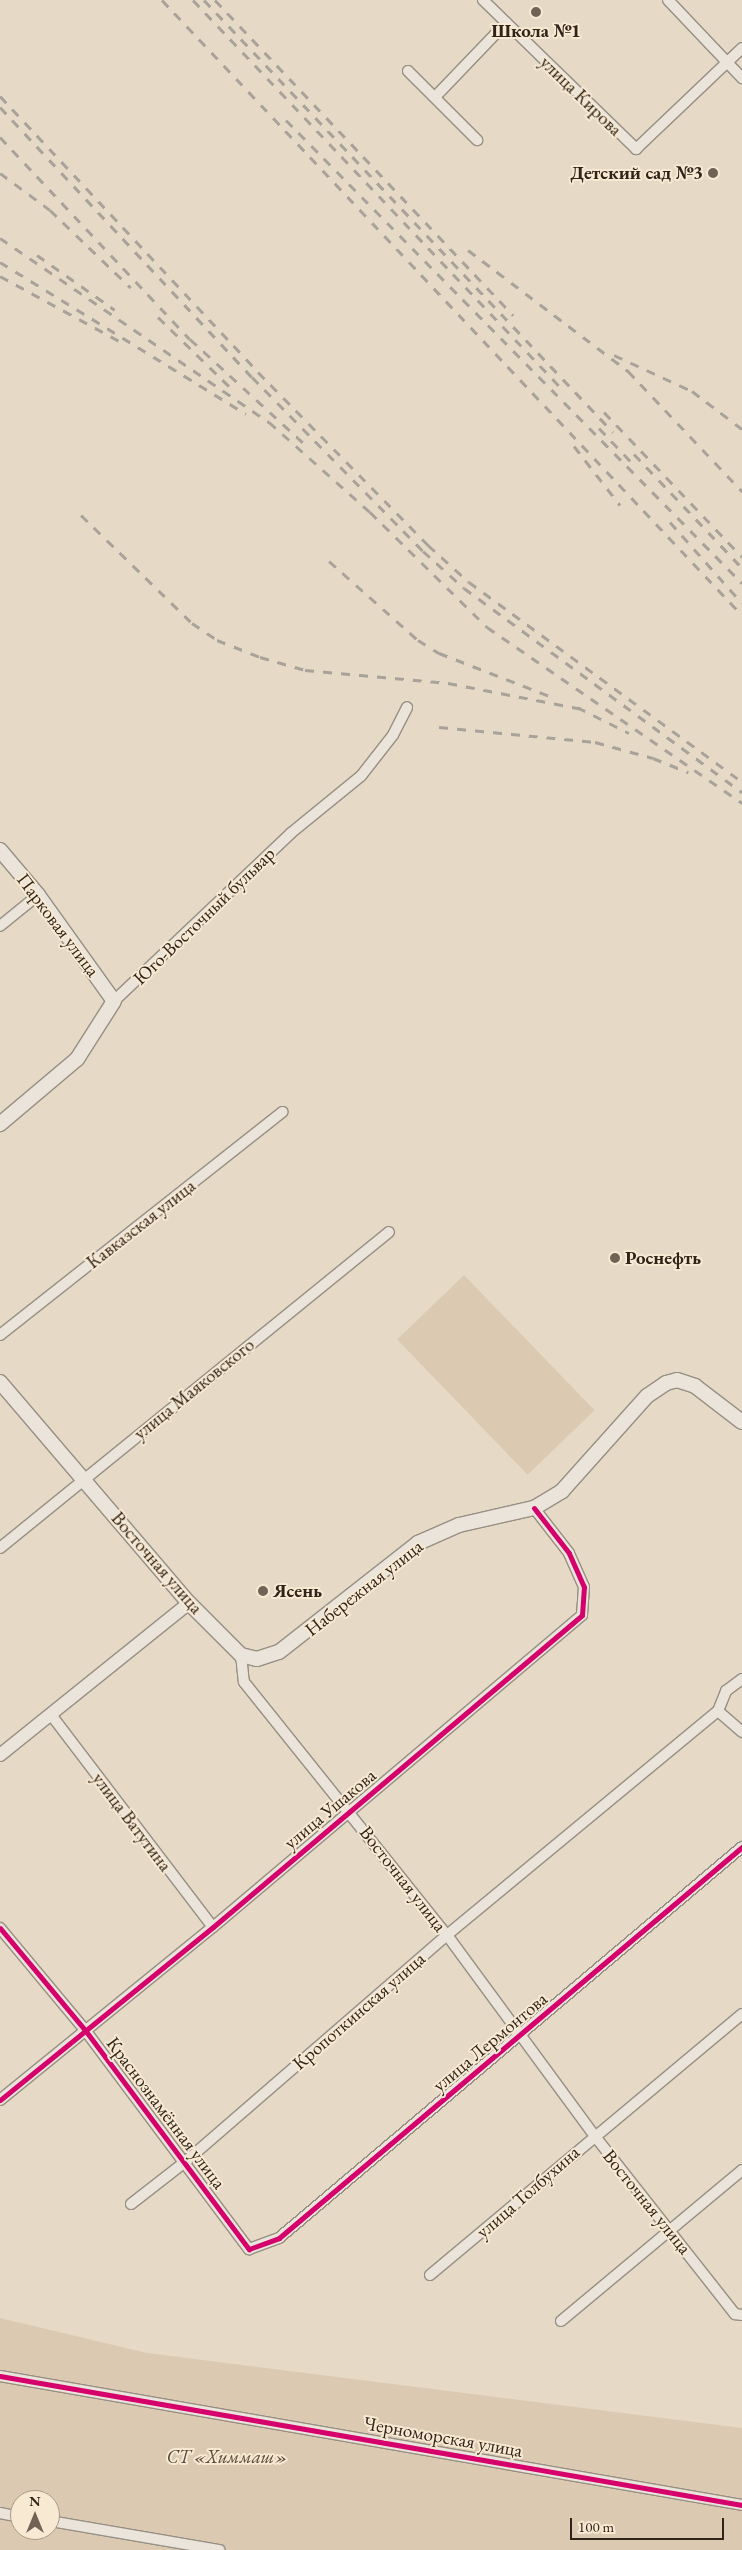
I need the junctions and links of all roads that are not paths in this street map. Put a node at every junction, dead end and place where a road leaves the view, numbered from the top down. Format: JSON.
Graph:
{"nodes":[{"id":1,"x":483,"y":0,"type":"edge"},
{"id":2,"x":668,"y":0,"type":"edge"},
{"id":3,"x":506,"y":23,"type":"junction"},
{"id":4,"x":742,"y":48,"type":"edge"},
{"id":5,"x":727,"y":62,"type":"junction"},
{"id":6,"x":408,"y":71,"type":"dead end"},
{"id":7,"x":742,"y":78,"type":"edge"},
{"id":8,"x":435,"y":97,"type":"junction"},
{"id":9,"x":477,"y":140,"type":"dead end"},
{"id":10,"x":407,"y":707,"type":"dead end"},
{"id":11,"x":0,"y":850,"type":"edge"},
{"id":12,"x":38,"y":895,"type":"junction"},
{"id":13,"x":0,"y":926,"type":"edge"},
{"id":14,"x":114,"y":1001,"type":"junction"},
{"id":15,"x":282,"y":1112,"type":"dead end"},
{"id":16,"x":0,"y":1124,"type":"edge"},
{"id":17,"x":388,"y":1232,"type":"dead end"},
{"id":18,"x":0,"y":1335,"type":"edge"},
{"id":19,"x":0,"y":1382,"type":"edge"},
{"id":20,"x":742,"y":1422,"type":"edge"},
{"id":21,"x":84,"y":1478,"type":"junction"},
{"id":22,"x":534,"y":1508,"type":"junction"},
{"id":23,"x":0,"y":1548,"type":"edge"},
{"id":24,"x":189,"y":1603,"type":"junction"},
{"id":25,"x":241,"y":1655,"type":"junction"},
{"id":26,"x":742,"y":1679,"type":"edge"},
{"id":27,"x":718,"y":1711,"type":"junction"},
{"id":28,"x":52,"y":1716,"type":"junction"},
{"id":29,"x":742,"y":1732,"type":"edge"},
{"id":30,"x":0,"y":1755,"type":"edge"},
{"id":31,"x":350,"y":1811,"type":"junction"},
{"id":32,"x":742,"y":1847,"type":"edge"},
{"id":33,"x":213,"y":1927,"type":"junction"},
{"id":34,"x":0,"y":1928,"type":"edge"},
{"id":35,"x":447,"y":1935,"type":"junction"},
{"id":36,"x":742,"y":2014,"type":"edge"},
{"id":37,"x":84,"y":2030,"type":"junction"},
{"id":38,"x":523,"y":2035,"type":"junction"},
{"id":39,"x":0,"y":2100,"type":"edge"},
{"id":40,"x":594,"y":2135,"type":"junction"},
{"id":41,"x":185,"y":2162,"type":"junction"},
{"id":42,"x":742,"y":2170,"type":"edge"},
{"id":43,"x":131,"y":2204,"type":"dead end"},
{"id":44,"x":671,"y":2230,"type":"junction"},
{"id":45,"x":249,"y":2249,"type":"joint"},
{"id":46,"x":430,"y":2275,"type":"dead end"},
{"id":47,"x":742,"y":2315,"type":"edge"},
{"id":48,"x":560,"y":2321,"type":"dead end"},
{"id":49,"x":0,"y":2376,"type":"edge"},
{"id":50,"x":742,"y":2505,"type":"edge"},
{"id":51,"x":60,"y":2523,"type":"edge"},
{"id":52,"x":220,"y":2550,"type":"edge"}],
"edges":[{"from":1,"to":3,"type":"street","name":"улица Кирова"},
{"from":2,"to":5,"type":"street"},
{"from":3,"to":5,"type":"street","name":"улица Кирова"},
{"from":3,"to":8,"type":"street"},
{"from":4,"to":5,"type":"street"},
{"from":5,"to":7,"type":"street"},
{"from":6,"to":8,"type":"street"},
{"from":8,"to":9,"type":"street"},
{"from":10,"to":14,"type":"street","name":"Юго-Восточный бульвар"},
{"from":11,"to":12,"type":"main road","name":"Парковая улица"},
{"from":12,"to":13,"type":"street"},
{"from":12,"to":14,"type":"main road","name":"Парковая улица"},
{"from":14,"to":16,"type":"main road","name":"Юго-Восточный бульвар"},
{"from":15,"to":18,"type":"street","name":"Кавказская улица"},
{"from":17,"to":21,"type":"street","name":"улица Маяковского"},
{"from":19,"to":21,"type":"main road","name":"Восточная улица"},
{"from":20,"to":22,"type":"main road","name":"Набережная улица"},
{"from":21,"to":23,"type":"street","name":"улица Маяковского"},
{"from":21,"to":24,"type":"main road","name":"Восточная улица"},
{"from":22,"to":25,"type":"main road","name":"Набережная улица"},
{"from":22,"to":31,"type":"street","name":"улица Ушакова"},
{"from":24,"to":25,"type":"main road","name":"Восточная улица"},
{"from":24,"to":28,"type":"street"},
{"from":25,"to":31,"type":"street","name":"Восточная улица"},
{"from":26,"to":27,"type":"street","name":"Кропоткинская улица"},
{"from":27,"to":29,"type":"street"},
{"from":27,"to":35,"type":"street","name":"Кропоткинская улица"},
{"from":28,"to":30,"type":"street"},
{"from":28,"to":33,"type":"street","name":"улица Ватутина"},
{"from":31,"to":33,"type":"street","name":"улица Ушакова"},
{"from":31,"to":35,"type":"street","name":"Восточная улица"},
{"from":32,"to":38,"type":"street","name":"улица Лермонтова"},
{"from":33,"to":37,"type":"street","name":"улица Ушакова"},
{"from":34,"to":37,"type":"street","name":"Краснознамённая улица"},
{"from":35,"to":38,"type":"street","name":"Восточная улица"},
{"from":35,"to":41,"type":"street","name":"Кропоткинская улица"},
{"from":36,"to":40,"type":"street","name":"улица Толбухина"},
{"from":37,"to":39,"type":"street","name":"улица Ушакова"},
{"from":37,"to":41,"type":"street","name":"Краснознамённая улица"},
{"from":38,"to":40,"type":"street","name":"Восточная улица"},
{"from":38,"to":45,"type":"street","name":"улица Лермонтова"},
{"from":40,"to":44,"type":"street","name":"Восточная улица"},
{"from":40,"to":46,"type":"street","name":"улица Толбухина"},
{"from":41,"to":43,"type":"street","name":"Кропоткинская улица"},
{"from":41,"to":45,"type":"street","name":"Краснознамённая улица"},
{"from":42,"to":44,"type":"street"},
{"from":44,"to":47,"type":"street","name":"Восточная улица"},
{"from":44,"to":48,"type":"street"},
{"from":49,"to":50,"type":"street","name":"Черноморская улица"},
{"from":51,"to":52,"type":"street"}]}
